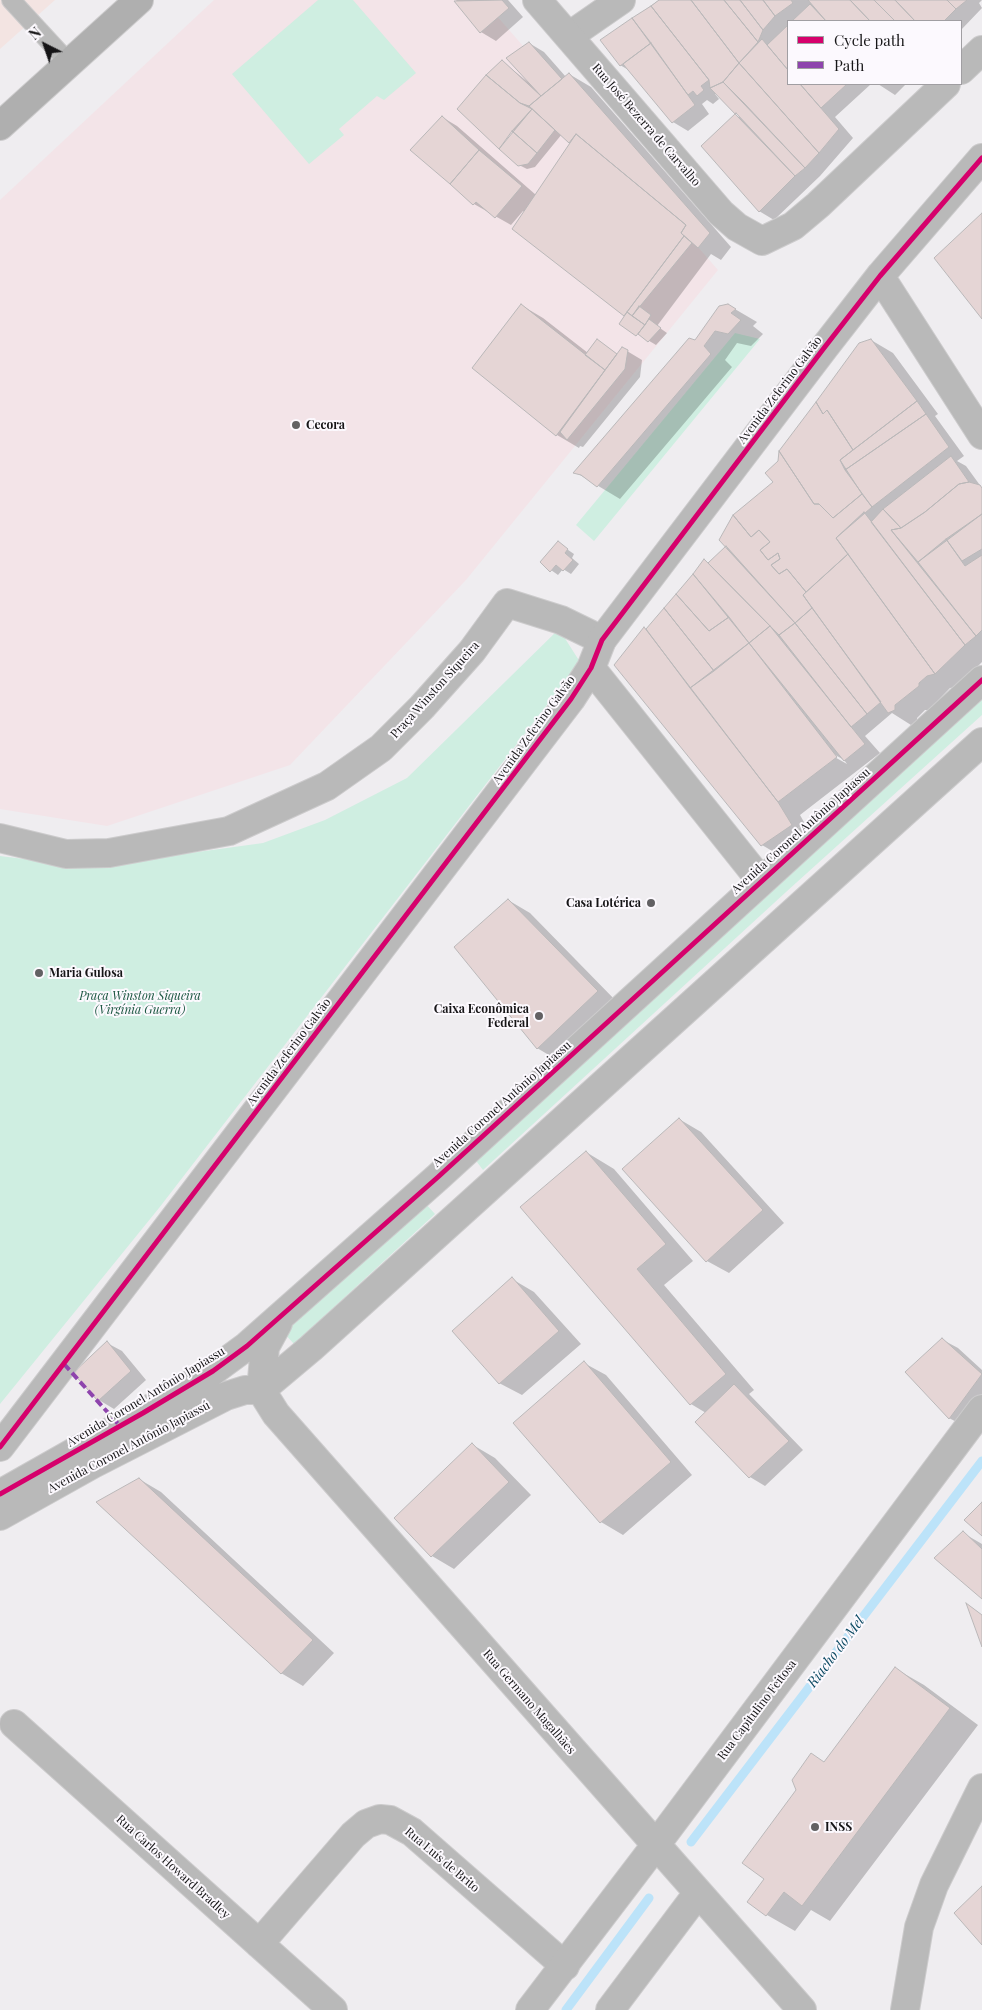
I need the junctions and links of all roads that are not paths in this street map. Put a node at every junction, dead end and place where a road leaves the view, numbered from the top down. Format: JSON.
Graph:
{"nodes":[{"id":1,"x":11,"y":0,"type":"edge"},
{"id":2,"x":139,"y":0,"type":"edge"},
{"id":3,"x":537,"y":0,"type":"edge"},
{"id":4,"x":621,"y":0,"type":"edge"},
{"id":5,"x":569,"y":36,"type":"junction"},
{"id":6,"x":982,"y":50,"type":"edge"},
{"id":7,"x":70,"y":64,"type":"junction"},
{"id":8,"x":962,"y":69,"type":"edge"},
{"id":9,"x":945,"y":85,"type":"edge"},
{"id":10,"x":0,"y":126,"type":"edge"},
{"id":11,"x":982,"y":158,"type":"edge"},
{"id":12,"x":880,"y":276,"type":"junction"},
{"id":13,"x":982,"y":435,"type":"edge"},
{"id":14,"x":602,"y":640,"type":"junction"},
{"id":15,"x":591,"y":668,"type":"junction"},
{"id":16,"x":982,"y":680,"type":"edge"},
{"id":17,"x":982,"y":742,"type":"edge"},
{"id":18,"x":0,"y":838,"type":"edge"},
{"id":19,"x":761,"y":881,"type":"junction"},
{"id":20,"x":438,"y":1177,"type":"junction"},
{"id":21,"x":466,"y":1208,"type":"junction"},
{"id":22,"x":281,"y":1317,"type":"junction"},
{"id":23,"x":261,"y":1390,"type":"junction"},
{"id":24,"x":982,"y":1409,"type":"edge"},
{"id":25,"x":0,"y":1447,"type":"edge"},
{"id":26,"x":0,"y":1494,"type":"edge"},
{"id":27,"x":0,"y":1516,"type":"edge"},
{"id":28,"x":14,"y":1724,"type":"dead end"},
{"id":29,"x":982,"y":1788,"type":"edge"},
{"id":30,"x":656,"y":1846,"type":"junction"},
{"id":31,"x":698,"y":1893,"type":"junction"},
{"id":32,"x":259,"y":1944,"type":"junction"},
{"id":33,"x":565,"y":1966,"type":"junction"},
{"id":34,"x":333,"y":2010,"type":"edge"},
{"id":35,"x":530,"y":2010,"type":"edge"},
{"id":36,"x":610,"y":2010,"type":"edge"},
{"id":37,"x":802,"y":2010,"type":"edge"},
{"id":38,"x":905,"y":2010,"type":"edge"}],
"edges":[{"from":1,"to":7,"type":"lane"},
{"from":2,"to":7,"type":"main road"},
{"from":3,"to":5,"type":"street","name":"Rua José Bezerra de Carvalho"},
{"from":4,"to":5,"type":"street"},
{"from":5,"to":9,"type":"street","name":"Rua José Bezerra de Carvalho"},
{"from":6,"to":8,"type":"street"},
{"from":7,"to":10,"type":"main road"},
{"from":11,"to":12,"type":"street","name":"Avenida Zeferino Galvão"},
{"from":12,"to":13,"type":"street"},
{"from":12,"to":14,"type":"street","name":"Avenida Zeferino Galvão"},
{"from":14,"to":15,"type":"street","name":"Avenida Zeferino Galvão"},
{"from":14,"to":18,"type":"street","name":"Praça Winston Siqueira"},
{"from":15,"to":19,"type":"street"},
{"from":15,"to":25,"type":"street","name":"Avenida Zeferino Galvão"},
{"from":16,"to":19,"type":"street","name":"Avenida Coronel Antônio Japiassu"},
{"from":17,"to":21,"type":"street"},
{"from":19,"to":20,"type":"street","name":"Avenida Coronel Antônio Japiassu"},
{"from":20,"to":21,"type":"street"},
{"from":20,"to":22,"type":"street","name":"Avenida Coronel Antônio Japiassu"},
{"from":21,"to":23,"type":"street"},
{"from":22,"to":23,"type":"street"},
{"from":22,"to":26,"type":"street","name":"Avenida Coronel Antônio Japiassu"},
{"from":23,"to":27,"type":"street","name":"Avenida Coronel Antônio Japiassú"},
{"from":23,"to":30,"type":"street","name":"Rua Germano Magalhães"},
{"from":24,"to":30,"type":"street","name":"Rua Capitulino Feitosa"},
{"from":28,"to":32,"type":"street","name":"Rua Carlos Howard Bradley"},
{"from":29,"to":38,"type":"street"},
{"from":30,"to":31,"type":"street","name":"Rua Germano Magalhães"},
{"from":30,"to":33,"type":"street","name":"Rua Capitulino Feitosa"},
{"from":31,"to":36,"type":"street"},
{"from":31,"to":37,"type":"street","name":"Rua Germano Magalhães"},
{"from":32,"to":33,"type":"street","name":"Rua Luís de Brito"},
{"from":32,"to":34,"type":"street","name":"Rua Carlos Howard Bradley"},
{"from":33,"to":35,"type":"street","name":"Rua Capitulino Feitosa"}]}
